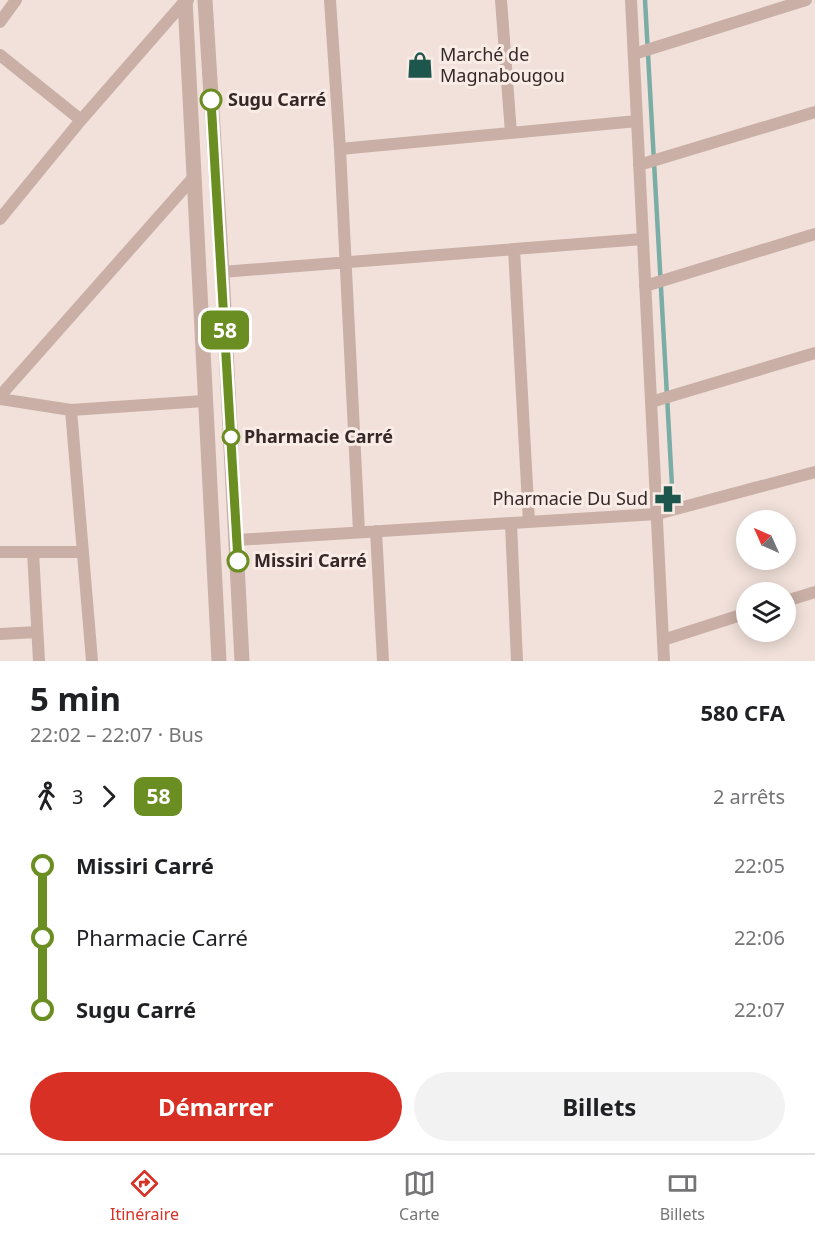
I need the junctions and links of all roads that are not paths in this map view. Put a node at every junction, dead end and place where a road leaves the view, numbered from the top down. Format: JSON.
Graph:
{"nodes":[{"id":1,"x":16,"y":0,"type":"edge"},
{"id":2,"x":185,"y":0,"type":"edge"},
{"id":3,"x":192,"y":0,"type":"edge"},
{"id":4,"x":205,"y":0,"type":"edge"},
{"id":5,"x":330,"y":0,"type":"edge"},
{"id":6,"x":501,"y":0,"type":"edge"},
{"id":7,"x":631,"y":0,"type":"edge"},
{"id":8,"x":806,"y":0,"type":"edge"},
{"id":9,"x":0,"y":22,"type":"edge"},
{"id":10,"x":634,"y":54,"type":"junction"},
{"id":11,"x":0,"y":55,"type":"edge"},
{"id":12,"x":815,"y":112,"type":"edge"},
{"id":13,"x":81,"y":120,"type":"junction"},
{"id":14,"x":637,"y":121,"type":"junction"},
{"id":15,"x":511,"y":133,"type":"junction"},
{"id":16,"x":340,"y":149,"type":"junction"},
{"id":17,"x":639,"y":165,"type":"junction"},
{"id":18,"x":193,"y":178,"type":"junction"},
{"id":19,"x":0,"y":219,"type":"edge"},
{"id":20,"x":815,"y":234,"type":"edge"},
{"id":21,"x":643,"y":239,"type":"junction"},
{"id":22,"x":514,"y":249,"type":"junction"},
{"id":23,"x":346,"y":262,"type":"junction"},
{"id":24,"x":222,"y":272,"type":"junction"},
{"id":25,"x":645,"y":286,"type":"junction"},
{"id":26,"x":815,"y":353,"type":"edge"},
{"id":27,"x":0,"y":398,"type":"edge"},
{"id":28,"x":204,"y":401,"type":"junction"},
{"id":29,"x":651,"y":402,"type":"junction"},
{"id":30,"x":71,"y":410,"type":"junction"},
{"id":31,"x":815,"y":472,"type":"edge"},
{"id":32,"x":657,"y":514,"type":"junction"},
{"id":33,"x":529,"y":522,"type":"junction"},
{"id":34,"x":511,"y":524,"type":"junction"},
{"id":35,"x":376,"y":531,"type":"junction"},
{"id":36,"x":359,"y":532,"type":"junction"},
{"id":37,"x":237,"y":540,"type":"junction"},
{"id":38,"x":0,"y":552,"type":"edge"},
{"id":39,"x":33,"y":552,"type":"junction"},
{"id":40,"x":82,"y":552,"type":"junction"},
{"id":41,"x":815,"y":592,"type":"edge"},
{"id":42,"x":796,"y":598,"type":"edge"},
{"id":43,"x":736,"y":616,"type":"edge"},
{"id":44,"x":38,"y":632,"type":"junction"},
{"id":45,"x":0,"y":634,"type":"edge"},
{"id":46,"x":663,"y":639,"type":"junction"},
{"id":47,"x":39,"y":661,"type":"edge"},
{"id":48,"x":92,"y":661,"type":"edge"},
{"id":49,"x":219,"y":661,"type":"edge"},
{"id":50,"x":242,"y":661,"type":"edge"},
{"id":51,"x":383,"y":661,"type":"edge"},
{"id":52,"x":517,"y":661,"type":"edge"},
{"id":53,"x":664,"y":661,"type":"edge"}],
"edges":[{"from":1,"to":9,"type":"street"},
{"from":2,"to":3,"type":"street"},
{"from":2,"to":13,"type":"street"},
{"from":2,"to":18,"type":"street"},
{"from":4,"to":24,"type":"street"},
{"from":5,"to":16,"type":"street"},
{"from":6,"to":15,"type":"street"},
{"from":7,"to":10,"type":"street"},
{"from":8,"to":10,"type":"street"},
{"from":10,"to":14,"type":"street"},
{"from":11,"to":13,"type":"street"},
{"from":12,"to":17,"type":"street"},
{"from":13,"to":19,"type":"street"},
{"from":14,"to":15,"type":"street"},
{"from":14,"to":17,"type":"street"},
{"from":15,"to":16,"type":"street"},
{"from":16,"to":23,"type":"street"},
{"from":17,"to":21,"type":"street"},
{"from":18,"to":27,"type":"street"},
{"from":18,"to":28,"type":"street"},
{"from":20,"to":25,"type":"street"},
{"from":21,"to":22,"type":"street"},
{"from":21,"to":25,"type":"street"},
{"from":22,"to":23,"type":"street"},
{"from":22,"to":33,"type":"street"},
{"from":23,"to":24,"type":"street"},
{"from":23,"to":36,"type":"street"},
{"from":24,"to":37,"type":"street"},
{"from":25,"to":29,"type":"street"},
{"from":26,"to":29,"type":"street"},
{"from":27,"to":30,"type":"street"},
{"from":28,"to":30,"type":"street"},
{"from":28,"to":49,"type":"street"},
{"from":29,"to":32,"type":"street"},
{"from":30,"to":40,"type":"street"},
{"from":31,"to":32,"type":"street"},
{"from":32,"to":33,"type":"street"},
{"from":32,"to":46,"type":"street"},
{"from":33,"to":34,"type":"street"},
{"from":34,"to":35,"type":"street"},
{"from":34,"to":52,"type":"street"},
{"from":35,"to":36,"type":"street"},
{"from":35,"to":51,"type":"street"},
{"from":36,"to":37,"type":"street"},
{"from":37,"to":50,"type":"street"},
{"from":38,"to":39,"type":"street"},
{"from":39,"to":40,"type":"street"},
{"from":39,"to":44,"type":"street"},
{"from":40,"to":48,"type":"street"},
{"from":41,"to":42,"type":"street"},
{"from":43,"to":46,"type":"street"},
{"from":44,"to":45,"type":"street"},
{"from":44,"to":47,"type":"street"},
{"from":46,"to":53,"type":"street"}]}
